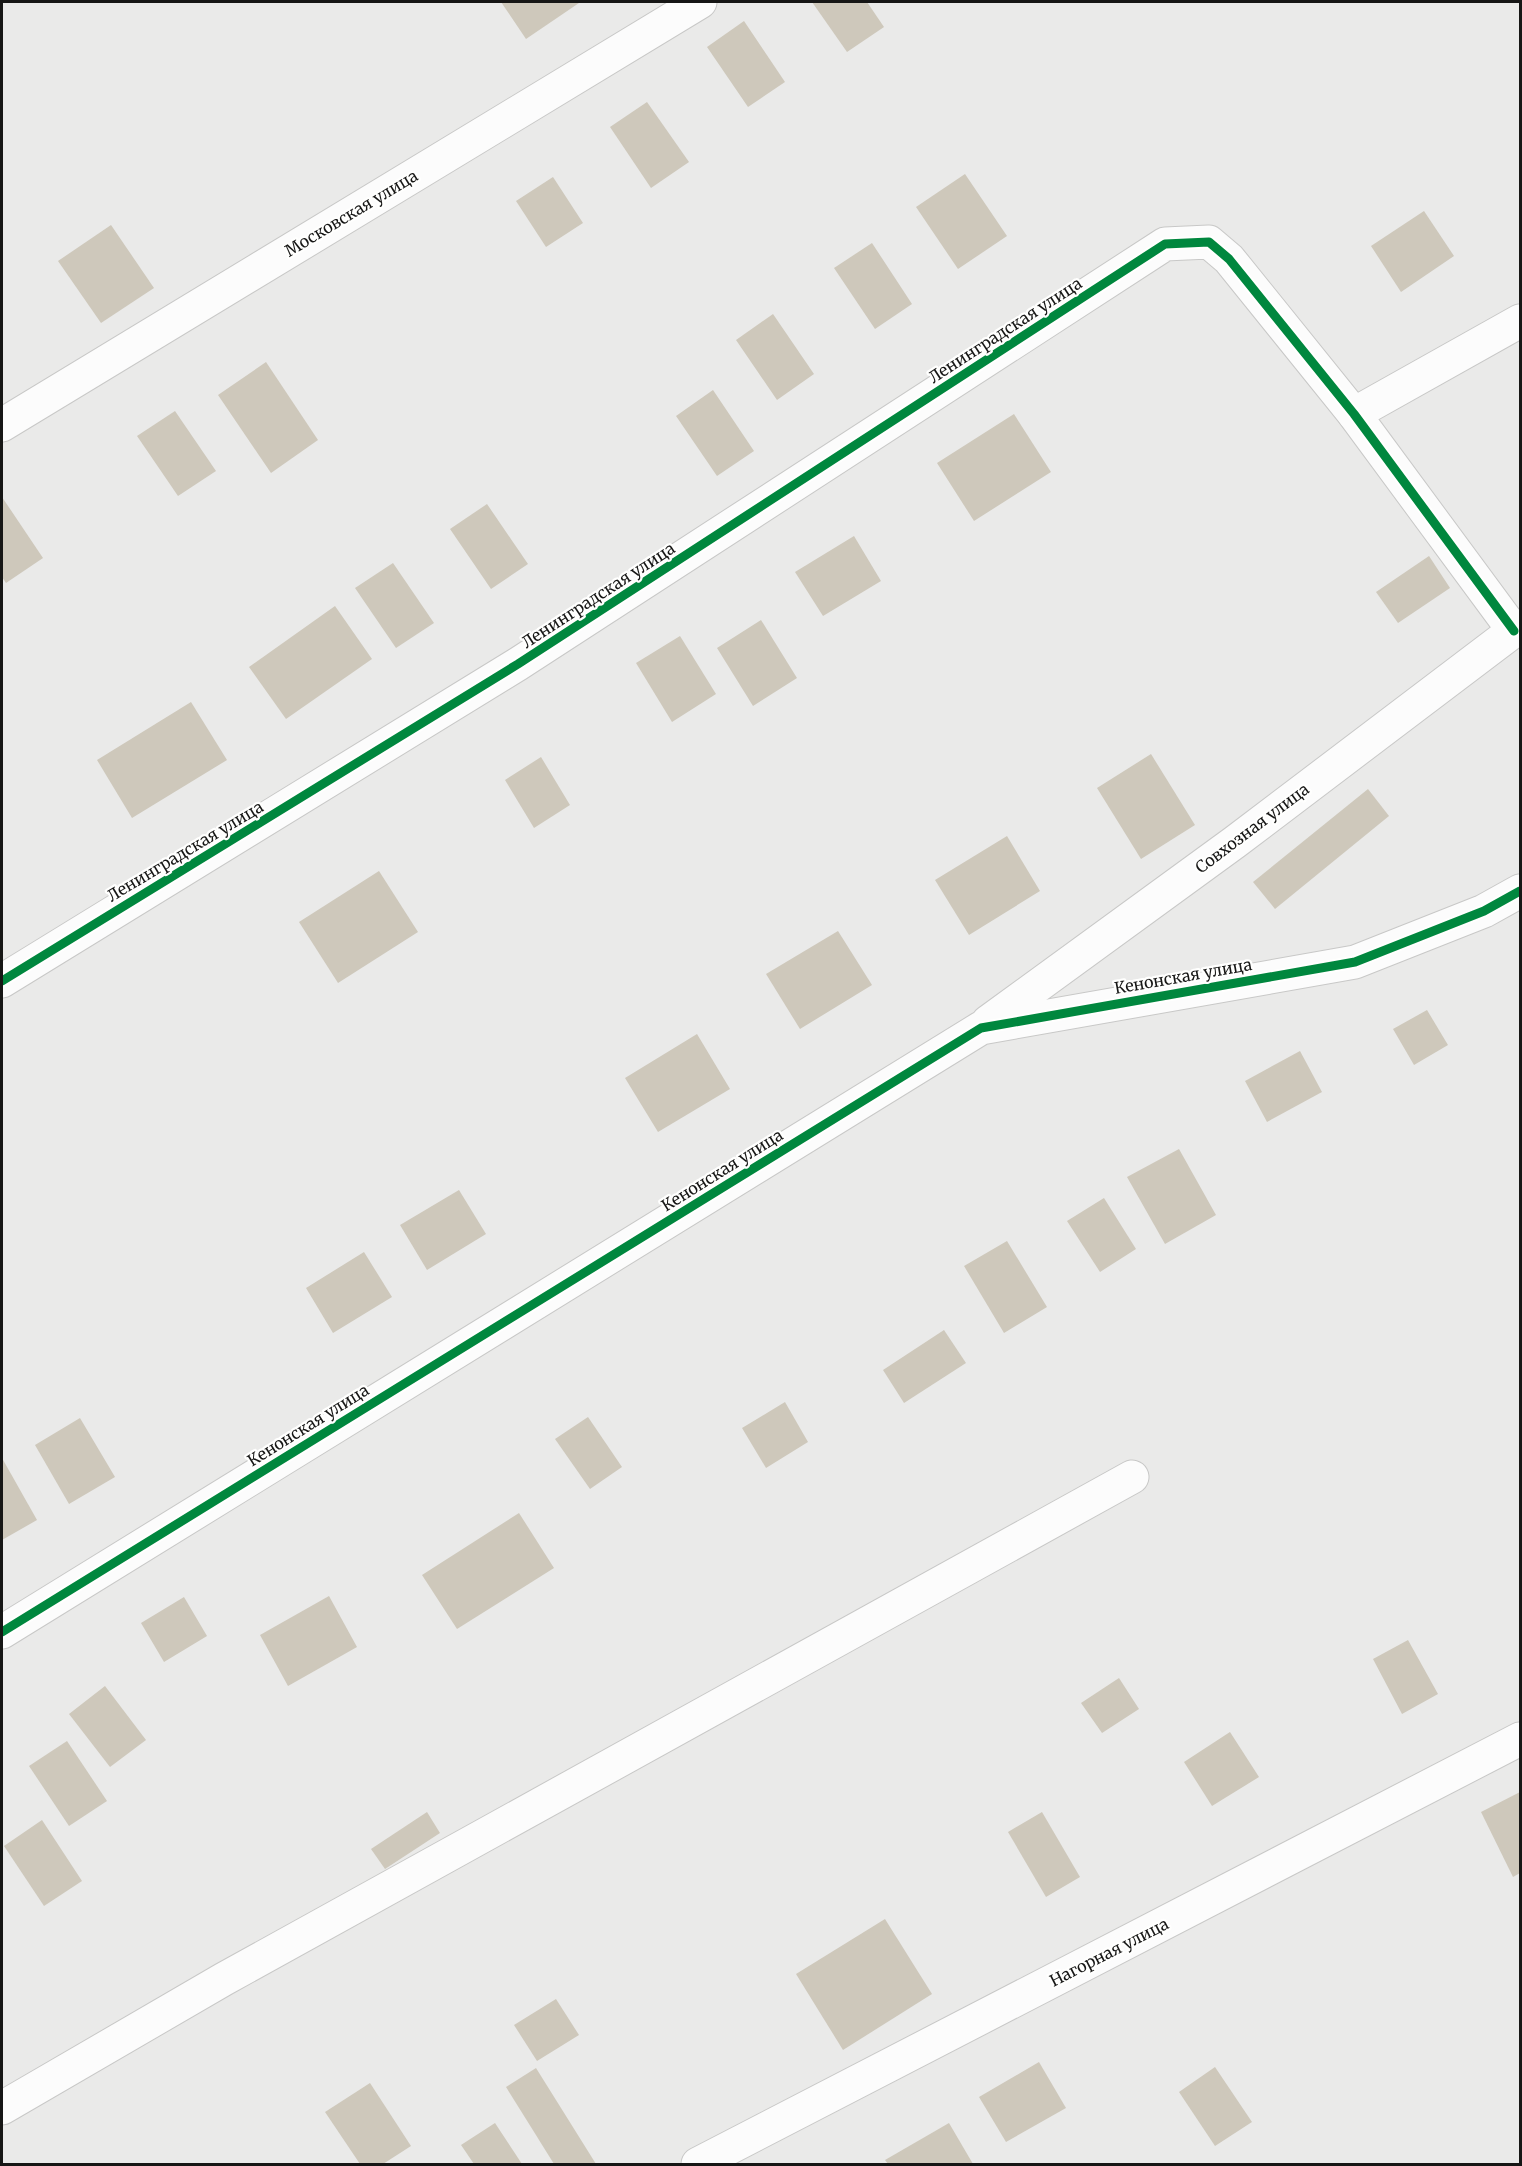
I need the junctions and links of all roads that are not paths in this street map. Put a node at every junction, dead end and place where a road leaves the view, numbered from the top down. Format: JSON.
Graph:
{"nodes":[{"id":1,"x":700,"y":2,"type":"edge"},
{"id":2,"x":1521,"y":321,"type":"edge"},
{"id":3,"x":1354,"y":414,"type":"junction"},
{"id":4,"x":2,"y":425,"type":"edge"},
{"id":5,"x":1517,"y":628,"type":"edge"},
{"id":6,"x":1521,"y":891,"type":"edge"},
{"id":7,"x":2,"y":981,"type":"edge"},
{"id":8,"x":981,"y":1028,"type":"junction"},
{"id":9,"x":1132,"y":1477,"type":"dead end"},
{"id":10,"x":2,"y":1632,"type":"edge"},
{"id":11,"x":1521,"y":1739,"type":"edge"},
{"id":12,"x":2,"y":2108,"type":"edge"},
{"id":13,"x":698,"y":2164,"type":"edge"}],
"edges":[{"from":1,"to":4,"type":"street","name":"Московская улица"},
{"from":2,"to":3,"type":"street"},
{"from":3,"to":5,"type":"street"},
{"from":3,"to":7,"type":"street","name":"Ленинградская улица"},
{"from":5,"to":8,"type":"street","name":"Совхозная улица"},
{"from":6,"to":8,"type":"street","name":"Кенонская улица"},
{"from":8,"to":10,"type":"street","name":"Кенонская улица"},
{"from":9,"to":12,"type":"street"},
{"from":11,"to":13,"type":"street","name":"Нагорная улица"}]}
